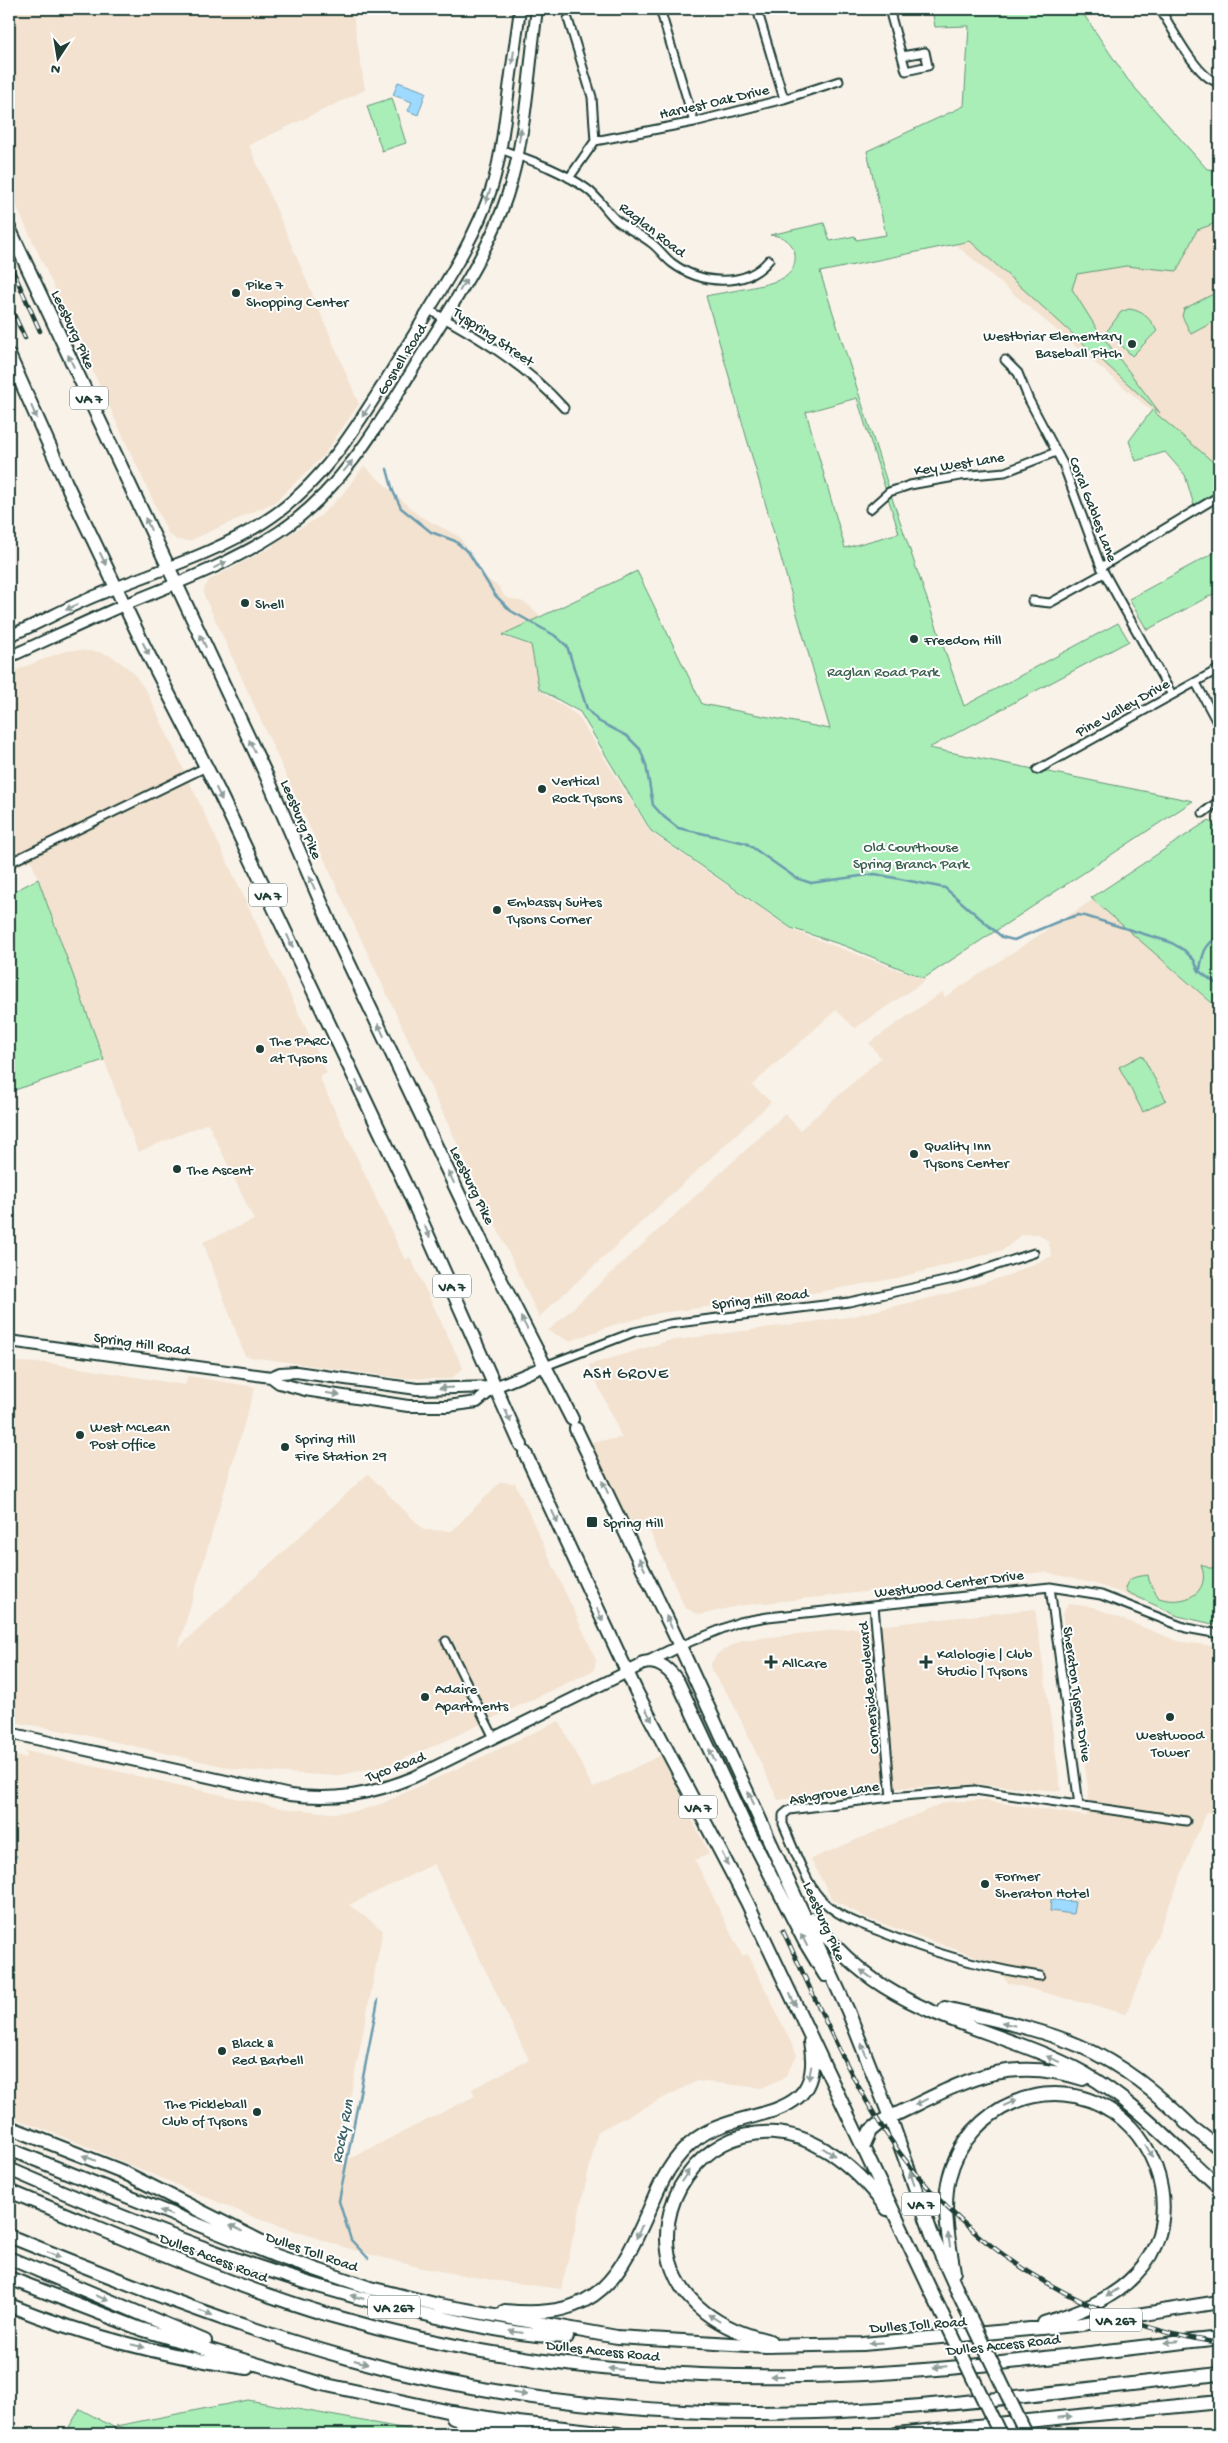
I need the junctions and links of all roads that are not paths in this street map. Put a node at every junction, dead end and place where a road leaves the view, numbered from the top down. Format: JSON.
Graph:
{"nodes":[{"id":1,"x":520,"y":9,"type":"edge"},
{"id":2,"x":538,"y":9,"type":"edge"},
{"id":3,"x":660,"y":9,"type":"edge"},
{"id":4,"x":757,"y":9,"type":"edge"},
{"id":5,"x":889,"y":9,"type":"edge"},
{"id":6,"x":1160,"y":9,"type":"edge"},
{"id":7,"x":568,"y":19,"type":"dead end"},
{"id":8,"x":902,"y":56,"type":"junction"},
{"id":9,"x":839,"y":81,"type":"dead end"},
{"id":10,"x":1219,"y":82,"type":"edge"},
{"id":11,"x":784,"y":99,"type":"junction"},
{"id":12,"x":694,"y":122,"type":"junction"},
{"id":13,"x":595,"y":141,"type":"junction"},
{"id":14,"x":500,"y":149,"type":"junction"},
{"id":15,"x":517,"y":155,"type":"junction"},
{"id":16,"x":569,"y":178,"type":"junction"},
{"id":17,"x":9,"y":228,"type":"edge"},
{"id":18,"x":769,"y":260,"type":"dead end"},
{"id":19,"x":429,"y":310,"type":"junction"},
{"id":20,"x":444,"y":318,"type":"junction"},
{"id":21,"x":9,"y":355,"type":"edge"},
{"id":22,"x":1005,"y":360,"type":"dead end"},
{"id":23,"x":11,"y":369,"type":"edge"},
{"id":24,"x":564,"y":408,"type":"dead end"},
{"id":25,"x":1056,"y":452,"type":"junction"},
{"id":26,"x":1219,"y":496,"type":"edge"},
{"id":27,"x":870,"y":509,"type":"dead end"},
{"id":28,"x":168,"y":568,"type":"junction"},
{"id":29,"x":1102,"y":570,"type":"junction"},
{"id":30,"x":176,"y":585,"type":"junction"},
{"id":31,"x":116,"y":588,"type":"junction"},
{"id":32,"x":1032,"y":601,"type":"dead end"},
{"id":33,"x":125,"y":605,"type":"junction"},
{"id":34,"x":9,"y":636,"type":"edge"},
{"id":35,"x":9,"y":657,"type":"edge"},
{"id":36,"x":1219,"y":669,"type":"edge"},
{"id":37,"x":1196,"y":683,"type":"junction"},
{"id":38,"x":1172,"y":695,"type":"junction"},
{"id":39,"x":1219,"y":726,"type":"edge"},
{"id":40,"x":206,"y":767,"type":"junction"},
{"id":41,"x":1037,"y":770,"type":"dead end"},
{"id":42,"x":1219,"y":801,"type":"edge"},
{"id":43,"x":1203,"y":813,"type":"dead end"},
{"id":44,"x":9,"y":852,"type":"edge"},
{"id":45,"x":11,"y":862,"type":"edge"},
{"id":46,"x":1034,"y":1253,"type":"dead end"},
{"id":47,"x":9,"y":1341,"type":"edge"},
{"id":48,"x":545,"y":1366,"type":"junction"},
{"id":49,"x":271,"y":1377,"type":"junction"},
{"id":50,"x":495,"y":1387,"type":"junction"},
{"id":51,"x":1050,"y":1587,"type":"junction"},
{"id":52,"x":874,"y":1606,"type":"junction"},
{"id":53,"x":1219,"y":1634,"type":"edge"},
{"id":54,"x":446,"y":1642,"type":"dead end"},
{"id":55,"x":680,"y":1646,"type":"junction"},
{"id":56,"x":643,"y":1663,"type":"junction"},
{"id":57,"x":627,"y":1672,"type":"junction"},
{"id":58,"x":9,"y":1733,"type":"edge"},
{"id":59,"x":494,"y":1738,"type":"junction"},
{"id":60,"x":891,"y":1797,"type":"junction"},
{"id":61,"x":1079,"y":1805,"type":"junction"},
{"id":62,"x":1186,"y":1821,"type":"dead end"},
{"id":63,"x":794,"y":1890,"type":"junction"},
{"id":64,"x":1040,"y":1976,"type":"dead end"},
{"id":65,"x":908,"y":1999,"type":"junction"},
{"id":66,"x":848,"y":2011,"type":"junction"},
{"id":67,"x":806,"y":2025,"type":"junction"},
{"id":68,"x":1111,"y":2091,"type":"junction"},
{"id":69,"x":890,"y":2117,"type":"junction"},
{"id":70,"x":9,"y":2127,"type":"edge"},
{"id":71,"x":863,"y":2146,"type":"junction"},
{"id":72,"x":1219,"y":2148,"type":"edge"},
{"id":73,"x":9,"y":2149,"type":"edge"},
{"id":74,"x":9,"y":2169,"type":"edge"},
{"id":75,"x":1219,"y":2187,"type":"edge"},
{"id":76,"x":9,"y":2190,"type":"edge"},
{"id":77,"x":904,"y":2234,"type":"junction"},
{"id":78,"x":9,"y":2236,"type":"edge"},
{"id":79,"x":9,"y":2258,"type":"edge"},
{"id":80,"x":326,"y":2274,"type":"junction"},
{"id":81,"x":9,"y":2278,"type":"edge"},
{"id":82,"x":956,"y":2288,"type":"junction"},
{"id":83,"x":1219,"y":2302,"type":"edge"},
{"id":84,"x":9,"y":2305,"type":"edge"},
{"id":85,"x":439,"y":2305,"type":"junction"},
{"id":86,"x":1012,"y":2332,"type":"junction"},
{"id":87,"x":617,"y":2338,"type":"junction"},
{"id":88,"x":1219,"y":2338,"type":"edge"},
{"id":89,"x":810,"y":2346,"type":"junction"},
{"id":90,"x":1219,"y":2374,"type":"edge"},
{"id":91,"x":298,"y":2378,"type":"junction"},
{"id":92,"x":1219,"y":2402,"type":"edge"},
{"id":93,"x":405,"y":2404,"type":"junction"},
{"id":94,"x":982,"y":2426,"type":"junction"},
{"id":95,"x":521,"y":2434,"type":"edge"},
{"id":96,"x":619,"y":2434,"type":"edge"},
{"id":97,"x":896,"y":2434,"type":"edge"},
{"id":98,"x":960,"y":2434,"type":"edge"},
{"id":99,"x":1000,"y":2434,"type":"edge"},
{"id":100,"x":1026,"y":2434,"type":"edge"}],
"edges":[{"from":1,"to":14,"type":"main road","name":"Gosnell Road","one_way":true},
{"from":15,"to":2,"type":"main road","name":"Gosnell Road","one_way":true},
{"from":3,"to":12,"type":"street"},
{"from":4,"to":11,"type":"street"},
{"from":5,"to":8,"type":"street"},
{"from":6,"to":10,"type":"street"},
{"from":7,"to":13,"type":"street"},
{"from":8,"to":8,"type":"street"},
{"from":9,"to":11,"type":"street","name":"Harvest Oak Drive"},
{"from":11,"to":12,"type":"street","name":"Harvest Oak Drive"},
{"from":12,"to":13,"type":"street","name":"Harvest Oak Drive"},
{"from":13,"to":16,"type":"street"},
{"from":14,"to":15,"type":"street","name":"Raglan Road"},
{"from":14,"to":19,"type":"main road","name":"Gosnell Road","one_way":true},
{"from":15,"to":16,"type":"street","name":"Raglan Road"},
{"from":20,"to":15,"type":"main road","name":"Gosnell Road","one_way":true},
{"from":16,"to":18,"type":"street","name":"Raglan Road"},
{"from":28,"to":17,"type":"highway","name":"Leesburg Pike","number":"VA 7","one_way":true},
{"from":19,"to":20,"type":"street","name":"Tyspring Street"},
{"from":19,"to":28,"type":"main road","name":"Gosnell Road","one_way":true},
{"from":20,"to":24,"type":"street","name":"Tyspring Street"},
{"from":30,"to":20,"type":"main road","name":"Gosnell Road","one_way":true},
{"from":21,"to":23,"type":"highway","number":"VA 7"},
{"from":22,"to":25,"type":"street","name":"Coral Gables Lane"},
{"from":23,"to":31,"type":"highway","number":"VA 7","one_way":true},
{"from":25,"to":27,"type":"street","name":"Key West Lane"},
{"from":25,"to":29,"type":"street","name":"Coral Gables Lane"},
{"from":26,"to":29,"type":"street"},
{"from":28,"to":30,"type":"highway","name":"Leesburg Pike","number":"VA 7"},
{"from":28,"to":31,"type":"main road","name":"Gosnell Road"},
{"from":29,"to":32,"type":"street"},
{"from":29,"to":38,"type":"street","name":"Coral Gables Lane"},
{"from":30,"to":33,"type":"main road","name":"Gosnell Road"},
{"from":48,"to":30,"type":"highway","name":"Leesburg Pike","number":"VA 7","one_way":true},
{"from":31,"to":33,"type":"highway","number":"VA 7"},
{"from":31,"to":34,"type":"main road","name":"Gosnell Road","one_way":true},
{"from":33,"to":35,"type":"main road","name":"Gosnell Road"},
{"from":33,"to":40,"type":"highway","number":"VA 7","one_way":true},
{"from":36,"to":37,"type":"street","name":"Pine Valley Drive"},
{"from":37,"to":38,"type":"street","name":"Pine Valley Drive"},
{"from":37,"to":39,"type":"street"},
{"from":38,"to":41,"type":"street","name":"Pine Valley Drive"},
{"from":40,"to":45,"type":"street"},
{"from":40,"to":50,"type":"highway","number":"VA 7","one_way":true},
{"from":42,"to":43,"type":"street"},
{"from":44,"to":45,"type":"street"},
{"from":46,"to":48,"type":"street","name":"Spring Hill Road"},
{"from":47,"to":49,"type":"main road","name":"Spring Hill Road"},
{"from":48,"to":50,"type":"main road","name":"Spring Hill Road"},
{"from":55,"to":48,"type":"highway","name":"Leesburg Pike","number":"VA 7","one_way":true},
{"from":50,"to":49,"type":"main road","name":"Spring Hill Road","one_way":true},
{"from":49,"to":50,"type":"main road","name":"Spring Hill Road","one_way":true},
{"from":50,"to":57,"type":"highway","number":"VA 7","one_way":true},
{"from":51,"to":52,"type":"street","name":"Westwood Center Drive"},
{"from":51,"to":53,"type":"street","name":"Westwood Center Drive"},
{"from":51,"to":61,"type":"street","name":"Sheraton Tysons Drive"},
{"from":52,"to":55,"type":"street","name":"Westwood Center Drive"},
{"from":52,"to":60,"type":"street","name":"Cornerside Boulevard"},
{"from":54,"to":59,"type":"street"},
{"from":55,"to":56,"type":"main road","name":"Tyco Road"},
{"from":63,"to":55,"type":"highway","name":"Leesburg Pike","number":"VA 7","one_way":true},
{"from":56,"to":57,"type":"main road","name":"Tyco Road"},
{"from":66,"to":56,"type":"highway","one_way":true},
{"from":57,"to":59,"type":"main road","name":"Tyco Road"},
{"from":57,"to":67,"type":"highway","number":"VA 7","one_way":true},
{"from":58,"to":59,"type":"main road","name":"Tyco Road"},
{"from":60,"to":61,"type":"street","name":"Ashgrove Lane"},
{"from":60,"to":64,"type":"street","name":"Ashgrove Lane"},
{"from":61,"to":62,"type":"street","name":"Ashgrove Lane"},
{"from":65,"to":63,"type":"highway","one_way":true},
{"from":63,"to":66,"type":"highway","name":"Leesburg Pike","number":"VA 7"},
{"from":68,"to":65,"type":"highway","one_way":true},
{"from":72,"to":65,"type":"highway","one_way":true},
{"from":69,"to":66,"type":"highway","name":"Leesburg Pike","number":"VA 7","one_way":true},
{"from":67,"to":71,"type":"highway","number":"VA 7"},
{"from":67,"to":85,"type":"highway","one_way":true},
{"from":68,"to":69,"type":"highway","one_way":true},
{"from":68,"to":75,"type":"highway"},
{"from":69,"to":71,"type":"highway"},
{"from":82,"to":69,"type":"highway","name":"Leesburg Pike","number":"VA 7","one_way":true},
{"from":80,"to":70,"type":"highway","one_way":true},
{"from":71,"to":77,"type":"highway","number":"VA 7"},
{"from":80,"to":73,"type":"highway","name":"Dulles Toll Road","number":"VA 267","one_way":true},
{"from":87,"to":74,"type":"highway","name":"Dulles Toll Road","number":"VA 267","one_way":true},
{"from":88,"to":76,"type":"highway","name":"Dulles Access Road","one_way":true},
{"from":89,"to":77,"type":"highway","one_way":true},
{"from":77,"to":99,"type":"highway","number":"VA 7","bridge":true},
{"from":78,"to":90,"type":"highway","one_way":true},
{"from":79,"to":91,"type":"highway","one_way":true},
{"from":80,"to":85,"type":"highway","name":"Dulles Toll Road","number":"VA 267"},
{"from":81,"to":91,"type":"highway"},
{"from":82,"to":86,"type":"highway","one_way":true},
{"from":82,"to":100,"type":"highway","name":"Leesburg Pike","number":"VA 7","bridge":true},
{"from":83,"to":86,"type":"highway","name":"Dulles Toll Road","number":"VA 267"},
{"from":84,"to":91,"type":"highway","one_way":true},
{"from":85,"to":87,"type":"highway","name":"Dulles Toll Road","number":"VA 267"},
{"from":86,"to":89,"type":"highway","name":"Dulles Toll Road","number":"VA 267","one_way":true},
{"from":87,"to":89,"type":"highway","name":"Dulles Toll Road","number":"VA 267"},
{"from":91,"to":93,"type":"highway"},
{"from":94,"to":92,"type":"highway","one_way":true},
{"from":93,"to":95,"type":"highway"},
{"from":93,"to":96,"type":"highway"},
{"from":94,"to":97,"type":"highway"},
{"from":94,"to":98,"type":"highway"}]}
